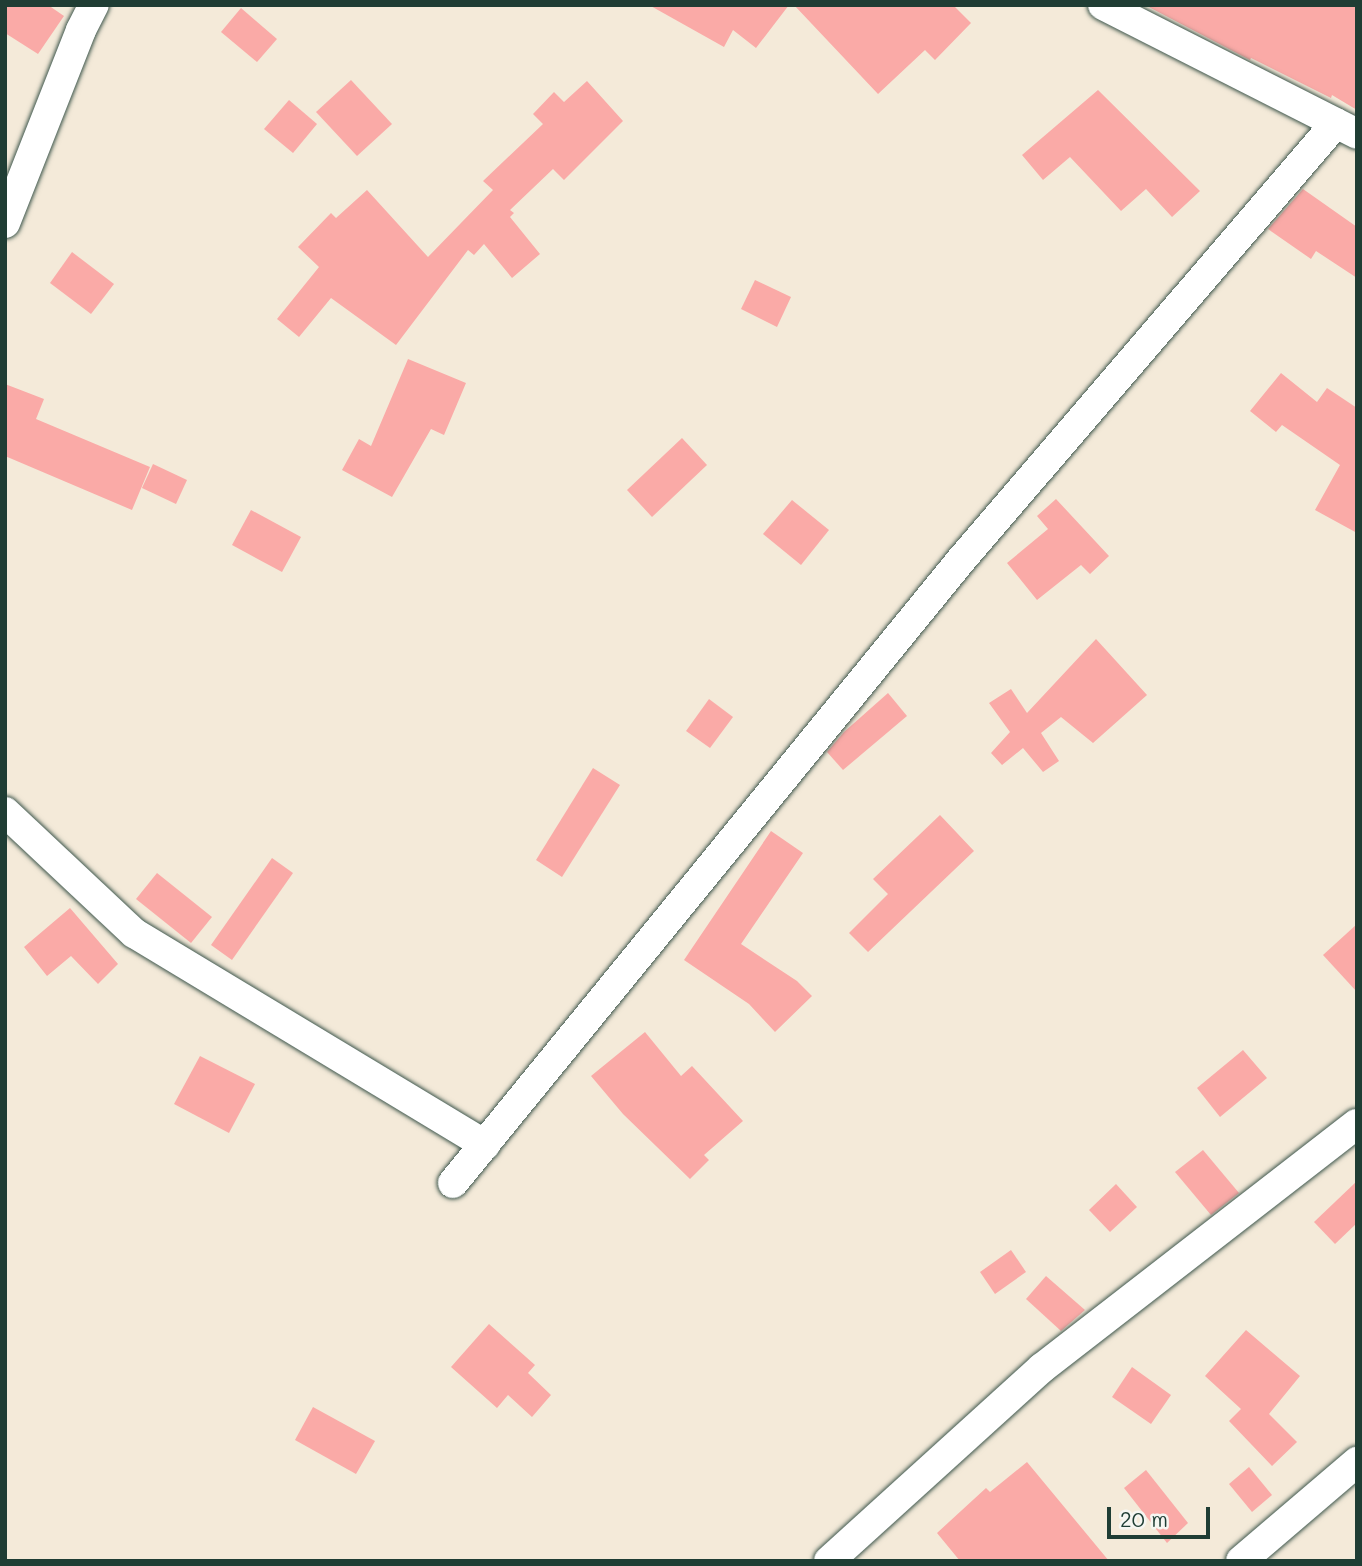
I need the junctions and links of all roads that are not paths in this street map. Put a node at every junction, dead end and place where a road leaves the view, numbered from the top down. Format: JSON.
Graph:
{"nodes":[{"id":1,"x":94,"y":5,"type":"edge"},
{"id":2,"x":1103,"y":5,"type":"edge"},
{"id":3,"x":1347,"y":129,"type":"edge"},
{"id":4,"x":5,"y":223,"type":"edge"},
{"id":5,"x":5,"y":813,"type":"edge"},
{"id":6,"x":1357,"y":1124,"type":"edge"},
{"id":7,"x":485,"y":1145,"type":"junction"},
{"id":8,"x":453,"y":1183,"type":"dead end"},
{"id":9,"x":1357,"y":1462,"type":"edge"},
{"id":10,"x":829,"y":1561,"type":"edge"},
{"id":11,"x":1241,"y":1561,"type":"edge"}],
"edges":[{"from":1,"to":4,"type":"street"},
{"from":2,"to":3,"type":"street"},
{"from":3,"to":7,"type":"street"},
{"from":5,"to":7,"type":"street"},
{"from":6,"to":10,"type":"street"},
{"from":7,"to":8,"type":"street"},
{"from":9,"to":11,"type":"street"}]}
